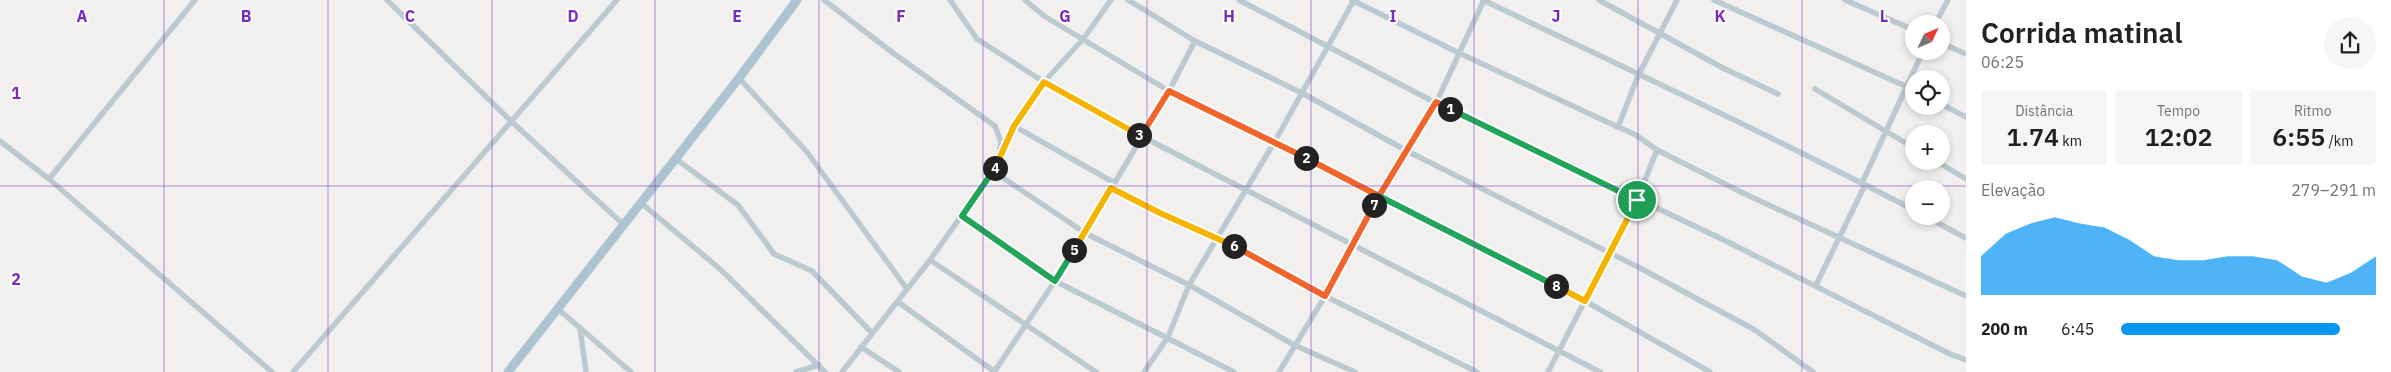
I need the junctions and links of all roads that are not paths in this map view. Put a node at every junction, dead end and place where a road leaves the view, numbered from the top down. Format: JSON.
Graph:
{"nodes":[{"id":1,"x":195,"y":0,"type":"edge"},
{"id":2,"x":387,"y":0,"type":"edge"},
{"id":3,"x":617,"y":0,"type":"edge"},
{"id":4,"x":796,"y":0,"type":"edge"},
{"id":5,"x":824,"y":0,"type":"edge"},
{"id":6,"x":950,"y":0,"type":"edge"},
{"id":7,"x":1025,"y":0,"type":"edge"},
{"id":8,"x":1111,"y":0,"type":"edge"},
{"id":9,"x":1128,"y":0,"type":"edge"},
{"id":10,"x":1239,"y":0,"type":"edge"},
{"id":11,"x":1353,"y":0,"type":"edge"},
{"id":12,"x":1484,"y":0,"type":"edge"},
{"id":13,"x":1599,"y":0,"type":"edge"},
{"id":14,"x":1677,"y":0,"type":"edge"},
{"id":15,"x":1714,"y":0,"type":"edge"},
{"id":16,"x":1845,"y":0,"type":"edge"},
{"id":17,"x":1948,"y":0,"type":"edge"},
{"id":18,"x":1940,"y":15,"type":"edge"},
{"id":19,"x":1905,"y":26,"type":"edge"},
{"id":20,"x":1660,"y":33,"type":"junction"},
{"id":21,"x":1084,"y":38,"type":"junction"},
{"id":22,"x":1195,"y":41,"type":"junction"},
{"id":23,"x":1328,"y":46,"type":"junction"},
{"id":24,"x":1950,"y":46,"type":"edge"},
{"id":25,"x":1458,"y":53,"type":"junction"},
{"id":26,"x":1966,"y":54,"type":"edge"},
{"id":27,"x":1638,"y":76,"type":"junction"},
{"id":28,"x":739,"y":78,"type":"junction"},
{"id":29,"x":1044,"y":82,"type":"junction"},
{"id":30,"x":1905,"y":85,"type":"edge"},
{"id":31,"x":1816,"y":89,"type":"dead end"},
{"id":32,"x":1169,"y":91,"type":"junction"},
{"id":33,"x":1302,"y":93,"type":"junction"},
{"id":34,"x":1778,"y":94,"type":"dead end"},
{"id":35,"x":1905,"y":99,"type":"edge"},
{"id":36,"x":1436,"y":102,"type":"junction"},
{"id":37,"x":1950,"y":109,"type":"edge"},
{"id":38,"x":1966,"y":117,"type":"edge"},
{"id":39,"x":511,"y":121,"type":"junction"},
{"id":40,"x":1014,"y":126,"type":"junction"},
{"id":41,"x":1618,"y":127,"type":"junction"},
{"id":42,"x":1887,"y":132,"type":"junction"},
{"id":43,"x":1141,"y":136,"type":"junction"},
{"id":44,"x":0,"y":141,"type":"edge"},
{"id":45,"x":1275,"y":141,"type":"junction"},
{"id":46,"x":1905,"y":143,"type":"edge"},
{"id":47,"x":1657,"y":150,"type":"junction"},
{"id":48,"x":1407,"y":151,"type":"junction"},
{"id":49,"x":676,"y":159,"type":"junction"},
{"id":50,"x":998,"y":161,"type":"junction"},
{"id":51,"x":1950,"y":169,"type":"edge"},
{"id":52,"x":993,"y":171,"type":"junction"},
{"id":53,"x":49,"y":179,"type":"junction"},
{"id":54,"x":1966,"y":179,"type":"edge"},
{"id":55,"x":1863,"y":184,"type":"junction"},
{"id":56,"x":1112,"y":185,"type":"junction"},
{"id":57,"x":1244,"y":189,"type":"junction"},
{"id":58,"x":1379,"y":196,"type":"junction"},
{"id":59,"x":1637,"y":200,"type":"junction"},
{"id":60,"x":641,"y":202,"type":"junction"},
{"id":61,"x":1905,"y":205,"type":"edge"},
{"id":62,"x":962,"y":216,"type":"junction"},
{"id":63,"x":624,"y":225,"type":"junction"},
{"id":64,"x":1942,"y":225,"type":"edge"},
{"id":65,"x":1085,"y":233,"type":"junction"},
{"id":66,"x":1218,"y":237,"type":"junction"},
{"id":67,"x":1840,"y":237,"type":"junction"},
{"id":68,"x":1966,"y":238,"type":"edge"},
{"id":69,"x":1351,"y":246,"type":"junction"},
{"id":70,"x":1610,"y":254,"type":"junction"},
{"id":71,"x":930,"y":260,"type":"junction"},
{"id":72,"x":1055,"y":281,"type":"junction"},
{"id":73,"x":1189,"y":285,"type":"junction"},
{"id":74,"x":1816,"y":285,"type":"junction"},
{"id":75,"x":907,"y":289,"type":"junction"},
{"id":76,"x":1325,"y":296,"type":"junction"},
{"id":77,"x":1966,"y":296,"type":"edge"},
{"id":78,"x":1585,"y":301,"type":"junction"},
{"id":79,"x":898,"y":302,"type":"junction"},
{"id":80,"x":558,"y":309,"type":"junction"},
{"id":81,"x":1025,"y":324,"type":"junction"},
{"id":82,"x":580,"y":328,"type":"junction"},
{"id":83,"x":872,"y":333,"type":"junction"},
{"id":84,"x":1168,"y":338,"type":"junction"},
{"id":85,"x":1294,"y":345,"type":"junction"},
{"id":86,"x":861,"y":346,"type":"junction"},
{"id":87,"x":1560,"y":350,"type":"junction"},
{"id":88,"x":1966,"y":360,"type":"edge"},
{"id":89,"x":819,"y":365,"type":"junction"},
{"id":90,"x":272,"y":372,"type":"edge"},
{"id":91,"x":293,"y":372,"type":"edge"},
{"id":92,"x":508,"y":372,"type":"edge"},
{"id":93,"x":586,"y":372,"type":"edge"},
{"id":94,"x":631,"y":372,"type":"edge"},
{"id":95,"x":796,"y":372,"type":"edge"},
{"id":96,"x":825,"y":372,"type":"edge"},
{"id":97,"x":842,"y":372,"type":"edge"},
{"id":98,"x":899,"y":372,"type":"edge"},
{"id":99,"x":994,"y":372,"type":"edge"},
{"id":100,"x":1096,"y":372,"type":"edge"},
{"id":101,"x":1144,"y":372,"type":"edge"},
{"id":102,"x":1234,"y":372,"type":"edge"},
{"id":103,"x":1279,"y":372,"type":"edge"},
{"id":104,"x":1356,"y":372,"type":"edge"},
{"id":105,"x":1477,"y":372,"type":"edge"},
{"id":106,"x":1548,"y":372,"type":"edge"},
{"id":107,"x":1600,"y":372,"type":"edge"},
{"id":108,"x":1710,"y":372,"type":"edge"},
{"id":109,"x":1813,"y":372,"type":"edge"}],
"edges":[{"from":1,"to":53,"type":"street"},
{"from":2,"to":39,"type":"street"},
{"from":3,"to":39,"type":"street"},
{"from":4,"to":28,"type":"main road"},
{"from":5,"to":50,"type":"street"},
{"from":6,"to":29,"type":"street"},
{"from":7,"to":21,"type":"street"},
{"from":8,"to":21,"type":"street"},
{"from":9,"to":22,"type":"street"},
{"from":10,"to":23,"type":"street"},
{"from":11,"to":23,"type":"street"},
{"from":11,"to":25,"type":"street"},
{"from":12,"to":25,"type":"street"},
{"from":12,"to":27,"type":"street"},
{"from":13,"to":20,"type":"street"},
{"from":14,"to":20,"type":"street"},
{"from":15,"to":30,"type":"street"},
{"from":16,"to":19,"type":"street"},
{"from":17,"to":18,"type":"street"},
{"from":20,"to":27,"type":"street"},
{"from":20,"to":34,"type":"street"},
{"from":21,"to":29,"type":"street"},
{"from":21,"to":32,"type":"street"},
{"from":22,"to":32,"type":"street"},
{"from":22,"to":33,"type":"street"},
{"from":23,"to":33,"type":"street"},
{"from":23,"to":36,"type":"street"},
{"from":24,"to":26,"type":"street"},
{"from":25,"to":36,"type":"street"},
{"from":25,"to":41,"type":"street"},
{"from":27,"to":41,"type":"street"},
{"from":27,"to":55,"type":"street"},
{"from":28,"to":49,"type":"main road"},
{"from":28,"to":75,"type":"street"},
{"from":29,"to":40,"type":"street"},
{"from":29,"to":43,"type":"street"},
{"from":31,"to":42,"type":"street"},
{"from":32,"to":43,"type":"street"},
{"from":32,"to":45,"type":"street"},
{"from":33,"to":45,"type":"street"},
{"from":33,"to":48,"type":"street"},
{"from":35,"to":42,"type":"street"},
{"from":36,"to":48,"type":"street"},
{"from":36,"to":59,"type":"street"},
{"from":37,"to":38,"type":"street"},
{"from":39,"to":63,"type":"street"},
{"from":39,"to":91,"type":"street"},
{"from":40,"to":50,"type":"street"},
{"from":40,"to":56,"type":"street"},
{"from":41,"to":47,"type":"street"},
{"from":42,"to":46,"type":"street"},
{"from":42,"to":55,"type":"street"},
{"from":43,"to":56,"type":"street"},
{"from":43,"to":57,"type":"street"},
{"from":44,"to":53,"type":"street"},
{"from":45,"to":57,"type":"street"},
{"from":45,"to":58,"type":"street"},
{"from":47,"to":59,"type":"street"},
{"from":47,"to":67,"type":"street"},
{"from":48,"to":58,"type":"street"},
{"from":48,"to":70,"type":"street"},
{"from":49,"to":60,"type":"main road"},
{"from":49,"to":83,"type":"street"},
{"from":50,"to":52,"type":"street"},
{"from":51,"to":54,"type":"street"},
{"from":52,"to":62,"type":"street"},
{"from":52,"to":65,"type":"street"},
{"from":53,"to":90,"type":"street"},
{"from":55,"to":61,"type":"street"},
{"from":55,"to":67,"type":"street"},
{"from":56,"to":65,"type":"street"},
{"from":56,"to":66,"type":"street"},
{"from":57,"to":66,"type":"street"},
{"from":57,"to":69,"type":"street"},
{"from":58,"to":69,"type":"street"},
{"from":58,"to":78,"type":"street"},
{"from":59,"to":70,"type":"street"},
{"from":59,"to":74,"type":"street"},
{"from":60,"to":63,"type":"main road"},
{"from":60,"to":89,"type":"street"},
{"from":62,"to":71,"type":"street"},
{"from":62,"to":72,"type":"street"},
{"from":63,"to":80,"type":"main road"},
{"from":64,"to":68,"type":"street"},
{"from":65,"to":72,"type":"street"},
{"from":65,"to":73,"type":"street"},
{"from":66,"to":73,"type":"street"},
{"from":66,"to":76,"type":"street"},
{"from":67,"to":74,"type":"street"},
{"from":67,"to":77,"type":"street"},
{"from":69,"to":76,"type":"street"},
{"from":69,"to":87,"type":"street"},
{"from":70,"to":78,"type":"street"},
{"from":70,"to":109,"type":"street"},
{"from":71,"to":75,"type":"street"},
{"from":71,"to":81,"type":"street"},
{"from":72,"to":81,"type":"street"},
{"from":72,"to":84,"type":"street"},
{"from":73,"to":84,"type":"street"},
{"from":73,"to":85,"type":"street"},
{"from":74,"to":88,"type":"street"},
{"from":75,"to":79,"type":"street"},
{"from":76,"to":85,"type":"street"},
{"from":76,"to":105,"type":"street"},
{"from":78,"to":87,"type":"street"},
{"from":78,"to":108,"type":"street"},
{"from":79,"to":83,"type":"street"},
{"from":79,"to":99,"type":"street"},
{"from":80,"to":82,"type":"street"},
{"from":80,"to":92,"type":"main road"},
{"from":81,"to":99,"type":"street"},
{"from":81,"to":100,"type":"street"},
{"from":82,"to":93,"type":"street"},
{"from":82,"to":94,"type":"street"},
{"from":83,"to":86,"type":"street"},
{"from":84,"to":101,"type":"street"},
{"from":84,"to":102,"type":"street"},
{"from":85,"to":103,"type":"street"},
{"from":85,"to":104,"type":"street"},
{"from":86,"to":97,"type":"street"},
{"from":86,"to":98,"type":"street"},
{"from":87,"to":106,"type":"street"},
{"from":87,"to":107,"type":"street"},
{"from":89,"to":95,"type":"street"},
{"from":89,"to":96,"type":"street"}]}
